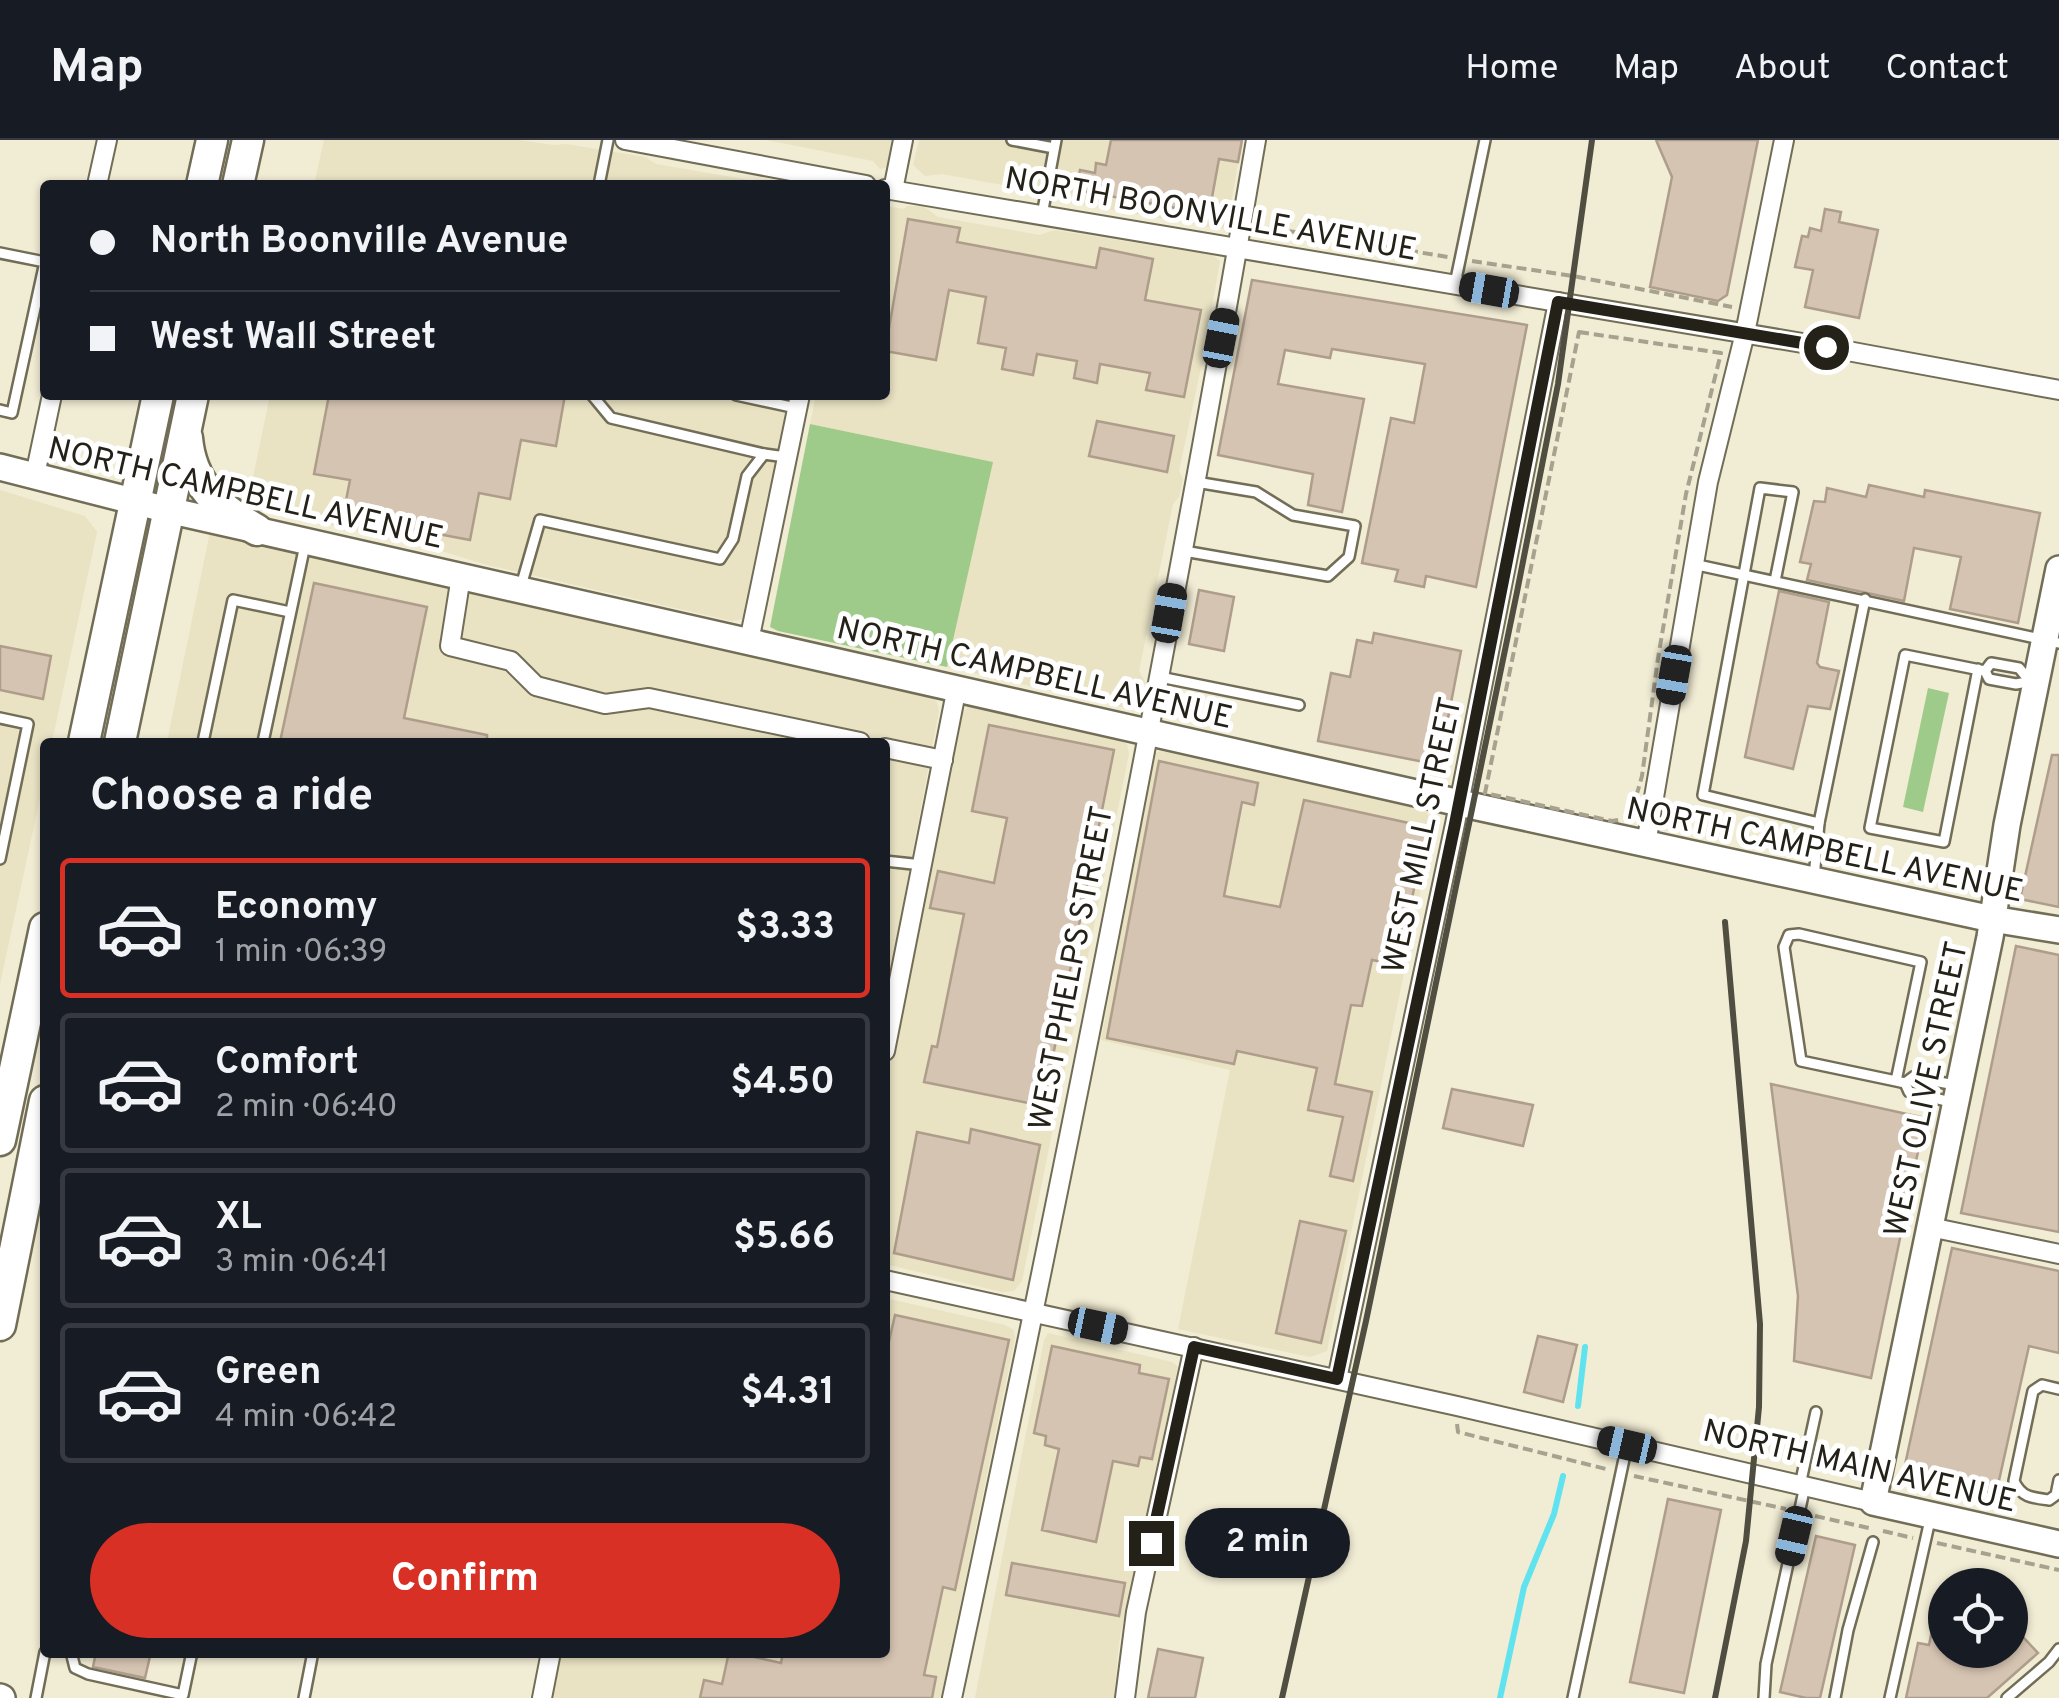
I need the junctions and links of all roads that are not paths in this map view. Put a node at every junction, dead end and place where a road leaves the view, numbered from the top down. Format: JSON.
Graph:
{"nodes":[{"id":1,"x":107,"y":140,"type":"edge"},
{"id":2,"x":212,"y":140,"type":"edge"},
{"id":3,"x":608,"y":140,"type":"edge"},
{"id":4,"x":625,"y":140,"type":"edge"},
{"id":5,"x":903,"y":140,"type":"edge"},
{"id":6,"x":1012,"y":140,"type":"edge"},
{"id":7,"x":1256,"y":140,"type":"edge"},
{"id":8,"x":1485,"y":140,"type":"edge"},
{"id":9,"x":1784,"y":140,"type":"edge"},
{"id":10,"x":253,"y":144,"type":"edge"},
{"id":11,"x":1055,"y":144,"type":"edge"},
{"id":12,"x":98,"y":180,"type":"edge"},
{"id":13,"x":203,"y":180,"type":"edge"},
{"id":14,"x":240,"y":180,"type":"edge"},
{"id":15,"x":600,"y":180,"type":"edge"},
{"id":16,"x":831,"y":180,"type":"edge"},
{"id":17,"x":890,"y":186,"type":"edge"},
{"id":18,"x":890,"y":189,"type":"edge"},
{"id":19,"x":1042,"y":215,"type":"junction"},
{"id":20,"x":1238,"y":248,"type":"junction"},
{"id":21,"x":0,"y":253,"type":"edge"},
{"id":22,"x":40,"y":261,"type":"edge"},
{"id":23,"x":40,"y":281,"type":"edge"},
{"id":24,"x":1454,"y":284,"type":"junction"},
{"id":25,"x":1558,"y":302,"type":"junction"},
{"id":26,"x":1745,"y":333,"type":"junction"},
{"id":27,"x":2059,"y":390,"type":"edge"},
{"id":28,"x":51,"y":400,"type":"edge"},
{"id":29,"x":157,"y":400,"type":"edge"},
{"id":30,"x":192,"y":400,"type":"edge"},
{"id":31,"x":596,"y":400,"type":"edge"},
{"id":32,"x":798,"y":402,"type":"edge"},
{"id":33,"x":0,"y":410,"type":"edge"},
{"id":34,"x":186,"y":426,"type":"junction"},
{"id":35,"x":764,"y":454,"type":"junction"},
{"id":36,"x":786,"y":458,"type":"junction"},
{"id":37,"x":0,"y":467,"type":"edge"},
{"id":38,"x":35,"y":475,"type":"junction"},
{"id":39,"x":1194,"y":482,"type":"junction"},
{"id":40,"x":135,"y":502,"type":"junction"},
{"id":41,"x":168,"y":510,"type":"junction"},
{"id":42,"x":256,"y":530,"type":"junction"},
{"id":43,"x":306,"y":541,"type":"junction"},
{"id":44,"x":1181,"y":550,"type":"junction"},
{"id":45,"x":1693,"y":564,"type":"junction"},
{"id":46,"x":2059,"y":569,"type":"edge"},
{"id":47,"x":1744,"y":574,"type":"junction"},
{"id":48,"x":461,"y":576,"type":"junction"},
{"id":49,"x":1775,"y":581,"type":"junction"},
{"id":50,"x":520,"y":589,"type":"junction"},
{"id":51,"x":1865,"y":599,"type":"junction"},
{"id":52,"x":290,"y":612,"type":"junction"},
{"id":53,"x":749,"y":641,"type":"junction"},
{"id":54,"x":2052,"y":641,"type":"edge"},
{"id":55,"x":1981,"y":670,"type":"junction"},
{"id":56,"x":1158,"y":676,"type":"junction"},
{"id":57,"x":2032,"y":681,"type":"junction"},
{"id":58,"x":956,"y":688,"type":"junction"},
{"id":59,"x":1299,"y":705,"type":"dead end"},
{"id":60,"x":0,"y":718,"type":"edge"},
{"id":61,"x":1147,"y":730,"type":"junction"},
{"id":62,"x":85,"y":738,"type":"edge"},
{"id":63,"x":121,"y":738,"type":"edge"},
{"id":64,"x":204,"y":738,"type":"edge"},
{"id":65,"x":264,"y":738,"type":"edge"},
{"id":66,"x":841,"y":738,"type":"edge"},
{"id":67,"x":890,"y":749,"type":"edge"},
{"id":68,"x":943,"y":760,"type":"junction"},
{"id":69,"x":1459,"y":803,"type":"junction"},
{"id":70,"x":1819,"y":823,"type":"junction"},
{"id":71,"x":1646,"y":844,"type":"junction"},
{"id":72,"x":1,"y":845,"type":"edge"},
{"id":73,"x":0,"y":860,"type":"edge"},
{"id":74,"x":890,"y":861,"type":"edge"},
{"id":75,"x":922,"y":865,"type":"junction"},
{"id":76,"x":1814,"y":881,"type":"junction"},
{"id":77,"x":1992,"y":919,"type":"junction"},
{"id":78,"x":2059,"y":930,"type":"edge"},
{"id":79,"x":40,"y":947,"type":"edge"},
{"id":80,"x":890,"y":1026,"type":"edge"},
{"id":81,"x":6,"y":1079,"type":"edge"},
{"id":82,"x":1901,"y":1082,"type":"junction"},
{"id":83,"x":40,"y":1087,"type":"edge"},
{"id":84,"x":1956,"y":1094,"type":"junction"},
{"id":85,"x":40,"y":1125,"type":"edge"},
{"id":86,"x":0,"y":1140,"type":"edge"},
{"id":87,"x":40,"y":1178,"type":"edge"},
{"id":88,"x":1930,"y":1226,"type":"junction"},
{"id":89,"x":19,"y":1228,"type":"junction"},
{"id":90,"x":2059,"y":1254,"type":"edge"},
{"id":91,"x":890,"y":1281,"type":"edge"},
{"id":92,"x":1034,"y":1312,"type":"junction"},
{"id":93,"x":0,"y":1325,"type":"edge"},
{"id":94,"x":1194,"y":1347,"type":"junction"},
{"id":95,"x":1337,"y":1379,"type":"junction"},
{"id":96,"x":2059,"y":1389,"type":"edge"},
{"id":97,"x":1816,"y":1412,"type":"dead end"},
{"id":98,"x":1627,"y":1445,"type":"junction"},
{"id":99,"x":2059,"y":1480,"type":"edge"},
{"id":100,"x":1803,"y":1486,"type":"junction"},
{"id":101,"x":1873,"y":1502,"type":"junction"},
{"id":102,"x":1928,"y":1528,"type":"junction"},
{"id":103,"x":1873,"y":1542,"type":"dead end"},
{"id":104,"x":2059,"y":1544,"type":"edge"},
{"id":105,"x":2059,"y":1649,"type":"edge"},
{"id":106,"x":44,"y":1658,"type":"edge"},
{"id":107,"x":72,"y":1658,"type":"edge"},
{"id":108,"x":191,"y":1658,"type":"edge"},
{"id":109,"x":312,"y":1658,"type":"edge"},
{"id":110,"x":550,"y":1658,"type":"edge"},
{"id":111,"x":36,"y":1698,"type":"edge"},
{"id":112,"x":304,"y":1698,"type":"edge"},
{"id":113,"x":542,"y":1698,"type":"edge"},
{"id":114,"x":952,"y":1698,"type":"edge"},
{"id":115,"x":1125,"y":1698,"type":"edge"},
{"id":116,"x":1574,"y":1698,"type":"edge"},
{"id":117,"x":1764,"y":1698,"type":"edge"},
{"id":118,"x":1835,"y":1698,"type":"edge"},
{"id":119,"x":1890,"y":1698,"type":"edge"},
{"id":120,"x":2008,"y":1698,"type":"edge"}],
"edges":[{"from":1,"to":12,"type":"street"},
{"from":2,"to":13,"type":"main road"},
{"from":3,"to":15,"type":"lane"},
{"from":4,"to":16,"type":"street"},
{"from":5,"to":17,"type":"street"},
{"from":6,"to":11,"type":"lane"},
{"from":7,"to":20,"type":"street","name":"WEST PHELPS STREET"},
{"from":8,"to":24,"type":"lane"},
{"from":9,"to":26,"type":"street"},
{"from":10,"to":14,"type":"main road"},
{"from":11,"to":19,"type":"lane"},
{"from":18,"to":19,"type":"street","name":"NORTH BOONVILLE AVENUE"},
{"from":19,"to":20,"type":"street","name":"NORTH BOONVILLE AVENUE"},
{"from":20,"to":24,"type":"street","name":"NORTH BOONVILLE AVENUE"},
{"from":20,"to":39,"type":"street","name":"WEST PHELPS STREET"},
{"from":21,"to":22,"type":"lane"},
{"from":23,"to":33,"type":"lane"},
{"from":24,"to":25,"type":"street","name":"NORTH BOONVILLE AVENUE"},
{"from":25,"to":26,"type":"street","name":"NORTH BOONVILLE AVENUE"},
{"from":25,"to":69,"type":"street","name":"WEST MILL STREET"},
{"from":26,"to":27,"type":"street","name":"NORTH BOONVILLE AVENUE"},
{"from":26,"to":45,"type":"street"},
{"from":28,"to":38,"type":"street"},
{"from":29,"to":40,"type":"main road"},
{"from":30,"to":34,"type":"main road"},
{"from":31,"to":35,"type":"lane"},
{"from":32,"to":36,"type":"street"},
{"from":34,"to":41,"type":"main road"},
{"from":34,"to":42,"type":"main road"},
{"from":35,"to":36,"type":"lane"},
{"from":35,"to":50,"type":"lane"},
{"from":36,"to":53,"type":"street"},
{"from":37,"to":38,"type":"main road","name":"NORTH CAMPBELL AVENUE"},
{"from":38,"to":40,"type":"main road","name":"NORTH CAMPBELL AVENUE"},
{"from":39,"to":44,"type":"street","name":"WEST PHELPS STREET"},
{"from":39,"to":44,"type":"lane"},
{"from":40,"to":41,"type":"main road","name":"NORTH CAMPBELL AVENUE"},
{"from":40,"to":62,"type":"main road"},
{"from":41,"to":42,"type":"main road","name":"NORTH CAMPBELL AVENUE"},
{"from":41,"to":63,"type":"main road"},
{"from":42,"to":43,"type":"main road","name":"NORTH CAMPBELL AVENUE"},
{"from":43,"to":48,"type":"main road","name":"NORTH CAMPBELL AVENUE"},
{"from":43,"to":52,"type":"lane"},
{"from":44,"to":56,"type":"street","name":"WEST PHELPS STREET"},
{"from":45,"to":47,"type":"lane"},
{"from":45,"to":71,"type":"street"},
{"from":46,"to":54,"type":"main road","name":"WEST OLIVE STREET"},
{"from":47,"to":49,"type":"lane"},
{"from":47,"to":49,"type":"lane"},
{"from":47,"to":70,"type":"lane"},
{"from":48,"to":50,"type":"main road","name":"NORTH CAMPBELL AVENUE"},
{"from":48,"to":66,"type":"street"},
{"from":49,"to":51,"type":"lane"},
{"from":50,"to":53,"type":"main road","name":"NORTH CAMPBELL AVENUE"},
{"from":51,"to":54,"type":"lane"},
{"from":51,"to":70,"type":"lane"},
{"from":52,"to":64,"type":"lane"},
{"from":52,"to":65,"type":"lane"},
{"from":53,"to":58,"type":"main road","name":"NORTH CAMPBELL AVENUE"},
{"from":54,"to":57,"type":"main road","name":"WEST OLIVE STREET"},
{"from":55,"to":55,"type":"lane"},
{"from":55,"to":57,"type":"lane"},
{"from":55,"to":57,"type":"lane"},
{"from":56,"to":59,"type":"lane"},
{"from":56,"to":61,"type":"street","name":"WEST PHELPS STREET"},
{"from":57,"to":77,"type":"main road","name":"WEST OLIVE STREET"},
{"from":58,"to":61,"type":"main road","name":"NORTH CAMPBELL AVENUE"},
{"from":58,"to":68,"type":"street"},
{"from":60,"to":72,"type":"lane"},
{"from":61,"to":69,"type":"main road","name":"NORTH CAMPBELL AVENUE"},
{"from":61,"to":92,"type":"street","name":"WEST PHELPS STREET"},
{"from":67,"to":68,"type":"street"},
{"from":68,"to":75,"type":"street"},
{"from":69,"to":71,"type":"main road","name":"NORTH CAMPBELL AVENUE"},
{"from":69,"to":95,"type":"street","name":"WEST MILL STREET"},
{"from":70,"to":76,"type":"lane"},
{"from":71,"to":76,"type":"main road","name":"NORTH CAMPBELL AVENUE"},
{"from":72,"to":73,"type":"lane"},
{"from":74,"to":75,"type":"lane"},
{"from":75,"to":80,"type":"street"},
{"from":76,"to":77,"type":"main road","name":"NORTH CAMPBELL AVENUE"},
{"from":77,"to":78,"type":"main road","name":"NORTH CAMPBELL AVENUE"},
{"from":77,"to":84,"type":"main road","name":"WEST OLIVE STREET"},
{"from":79,"to":81,"type":"main road"},
{"from":81,"to":83,"type":"main road"},
{"from":81,"to":86,"type":"main road"},
{"from":82,"to":82,"type":"lane"},
{"from":82,"to":84,"type":"lane"},
{"from":82,"to":84,"type":"lane"},
{"from":84,"to":88,"type":"main road","name":"WEST OLIVE STREET"},
{"from":85,"to":89,"type":"main road"},
{"from":87,"to":89,"type":"main road"},
{"from":88,"to":90,"type":"street"},
{"from":88,"to":101,"type":"main road","name":"WEST OLIVE STREET"},
{"from":89,"to":93,"type":"main road"},
{"from":91,"to":92,"type":"street","name":"NORTH MAIN AVENUE"},
{"from":92,"to":94,"type":"street","name":"NORTH MAIN AVENUE"},
{"from":92,"to":114,"type":"street","name":"WEST PHELPS STREET"},
{"from":94,"to":95,"type":"street","name":"NORTH MAIN AVENUE"},
{"from":94,"to":115,"type":"street"},
{"from":95,"to":98,"type":"street","name":"NORTH MAIN AVENUE"},
{"from":96,"to":99,"type":"lane"},
{"from":97,"to":100,"type":"lane"},
{"from":98,"to":100,"type":"street","name":"NORTH MAIN AVENUE"},
{"from":98,"to":116,"type":"lane"},
{"from":100,"to":101,"type":"street","name":"NORTH MAIN AVENUE"},
{"from":100,"to":117,"type":"lane"},
{"from":101,"to":102,"type":"main road","name":"NORTH MAIN AVENUE"},
{"from":102,"to":104,"type":"main road","name":"NORTH MAIN AVENUE"},
{"from":102,"to":119,"type":"lane"},
{"from":103,"to":118,"type":"lane"},
{"from":105,"to":120,"type":"lane"},
{"from":106,"to":111,"type":"lane"},
{"from":107,"to":108,"type":"lane"},
{"from":109,"to":112,"type":"lane"},
{"from":110,"to":113,"type":"street"}]}
